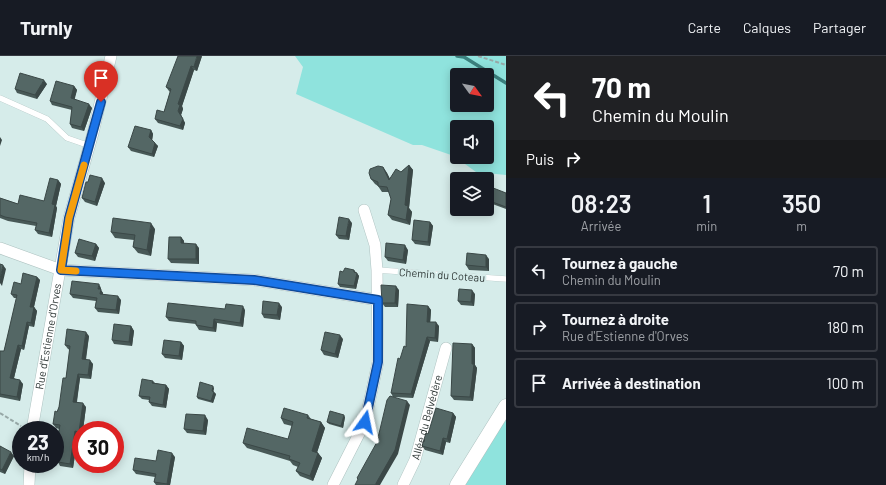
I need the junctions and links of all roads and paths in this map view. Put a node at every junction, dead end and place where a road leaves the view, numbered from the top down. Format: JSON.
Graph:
{"nodes":[{"id":1,"x":111,"y":56,"type":"edge"},
{"id":2,"x":478,"y":56,"type":"edge"},
{"id":3,"x":506,"y":65,"type":"edge"},
{"id":4,"x":0,"y":98,"type":"edge"},
{"id":5,"x":90,"y":146,"type":"junction"},
{"id":6,"x":364,"y":210,"type":"dead end"},
{"id":7,"x":0,"y":248,"type":"edge"},
{"id":8,"x":61,"y":270,"type":"junction"},
{"id":9,"x":378,"y":270,"type":"junction"},
{"id":10,"x":506,"y":279,"type":"edge"},
{"id":11,"x":378,"y":300,"type":"junction"},
{"id":12,"x":446,"y":348,"type":"dead end"},
{"id":13,"x":506,"y":406,"type":"edge"},
{"id":14,"x":0,"y":413,"type":"edge"},
{"id":15,"x":14,"y":421,"type":"edge"},
{"id":16,"x":30,"y":421,"type":"edge"},
{"id":17,"x":30,"y":473,"type":"edge"},
{"id":18,"x":29,"y":485,"type":"edge"},
{"id":19,"x":333,"y":485,"type":"edge"},
{"id":20,"x":403,"y":485,"type":"edge"},
{"id":21,"x":457,"y":485,"type":"edge"}],
"edges":[{"from":1,"to":5,"type":"street","name":"Rue d'Estienne d'Orves"},
{"from":2,"to":3,"type":"path"},
{"from":4,"to":5,"type":"lane"},
{"from":5,"to":8,"type":"street","name":"Rue d'Estienne d'Orves"},
{"from":6,"to":9,"type":"street"},
{"from":7,"to":8,"type":"street"},
{"from":8,"to":11,"type":"street"},
{"from":8,"to":16,"type":"street","name":"Rue d'Estienne d'Orves"},
{"from":9,"to":10,"type":"lane","name":"Chemin du Coteau"},
{"from":9,"to":11,"type":"street"},
{"from":11,"to":19,"type":"street"},
{"from":12,"to":20,"type":"street","name":"Allée du Belvédère"},
{"from":13,"to":21,"type":"street"},
{"from":14,"to":15,"type":"path"},
{"from":17,"to":18,"type":"street"}]}
